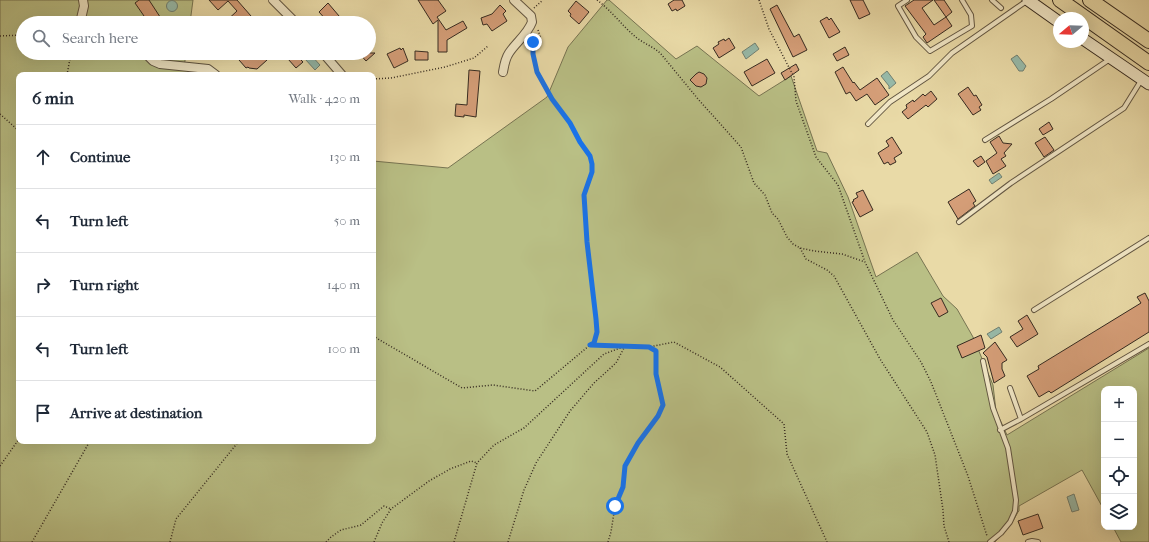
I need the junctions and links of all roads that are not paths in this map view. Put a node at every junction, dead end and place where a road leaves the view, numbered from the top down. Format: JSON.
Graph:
{"nodes":[{"id":1,"x":83,"y":0,"type":"edge"},
{"id":2,"x":273,"y":0,"type":"edge"},
{"id":3,"x":514,"y":0,"type":"edge"},
{"id":4,"x":907,"y":0,"type":"edge"},
{"id":5,"x":962,"y":0,"type":"edge"},
{"id":6,"x":992,"y":0,"type":"edge"},
{"id":7,"x":1028,"y":0,"type":"edge"},
{"id":8,"x":1060,"y":0,"type":"edge"},
{"id":9,"x":1090,"y":0,"type":"edge"},
{"id":10,"x":1001,"y":8,"type":"dead end"},
{"id":11,"x":82,"y":16,"type":"edge"},
{"id":12,"x":289,"y":16,"type":"edge"},
{"id":13,"x":1053,"y":18,"type":"edge"},
{"id":14,"x":1149,"y":41,"type":"edge"},
{"id":15,"x":1089,"y":42,"type":"edge"},
{"id":16,"x":1111,"y":58,"type":"junction"},
{"id":17,"x":152,"y":60,"type":"edge"},
{"id":18,"x":329,"y":60,"type":"edge"},
{"id":19,"x":1149,"y":63,"type":"edge"},
{"id":20,"x":212,"y":72,"type":"edge"},
{"id":21,"x":339,"y":72,"type":"edge"},
{"id":22,"x":503,"y":72,"type":"dead end"},
{"id":23,"x":1145,"y":82,"type":"edge"},
{"id":24,"x":868,"y":124,"type":"dead end"},
{"id":25,"x":985,"y":140,"type":"dead end"},
{"id":26,"x":959,"y":222,"type":"dead end"},
{"id":27,"x":1149,"y":238,"type":"edge"},
{"id":28,"x":1034,"y":310,"type":"dead end"},
{"id":29,"x":1149,"y":344,"type":"edge"},
{"id":30,"x":983,"y":362,"type":"dead end"},
{"id":31,"x":1010,"y":388,"type":"dead end"},
{"id":32,"x":1020,"y":419,"type":"junction"},
{"id":33,"x":1000,"y":430,"type":"junction"},
{"id":34,"x":989,"y":540,"type":"edge"},
{"id":35,"x":1028,"y":542,"type":"edge"},
{"id":36,"x":1038,"y":542,"type":"edge"}],
"edges":[{"from":1,"to":11,"type":"street"},
{"from":2,"to":12,"type":"street"},
{"from":3,"to":22,"type":"street"},
{"from":4,"to":5,"type":"lane"},
{"from":6,"to":10,"type":"lane"},
{"from":7,"to":13,"type":"street"},
{"from":7,"to":24,"type":"lane"},
{"from":8,"to":19,"type":"highway"},
{"from":9,"to":14,"type":"highway"},
{"from":15,"to":16,"type":"street"},
{"from":16,"to":23,"type":"street"},
{"from":16,"to":25,"type":"lane"},
{"from":17,"to":20,"type":"street"},
{"from":18,"to":21,"type":"street"},
{"from":23,"to":26,"type":"lane"},
{"from":27,"to":28,"type":"lane"},
{"from":29,"to":32,"type":"lane"},
{"from":30,"to":33,"type":"lane"},
{"from":31,"to":32,"type":"lane"},
{"from":32,"to":33,"type":"lane"},
{"from":33,"to":34,"type":"lane"},
{"from":35,"to":36,"type":"lane"}]}
